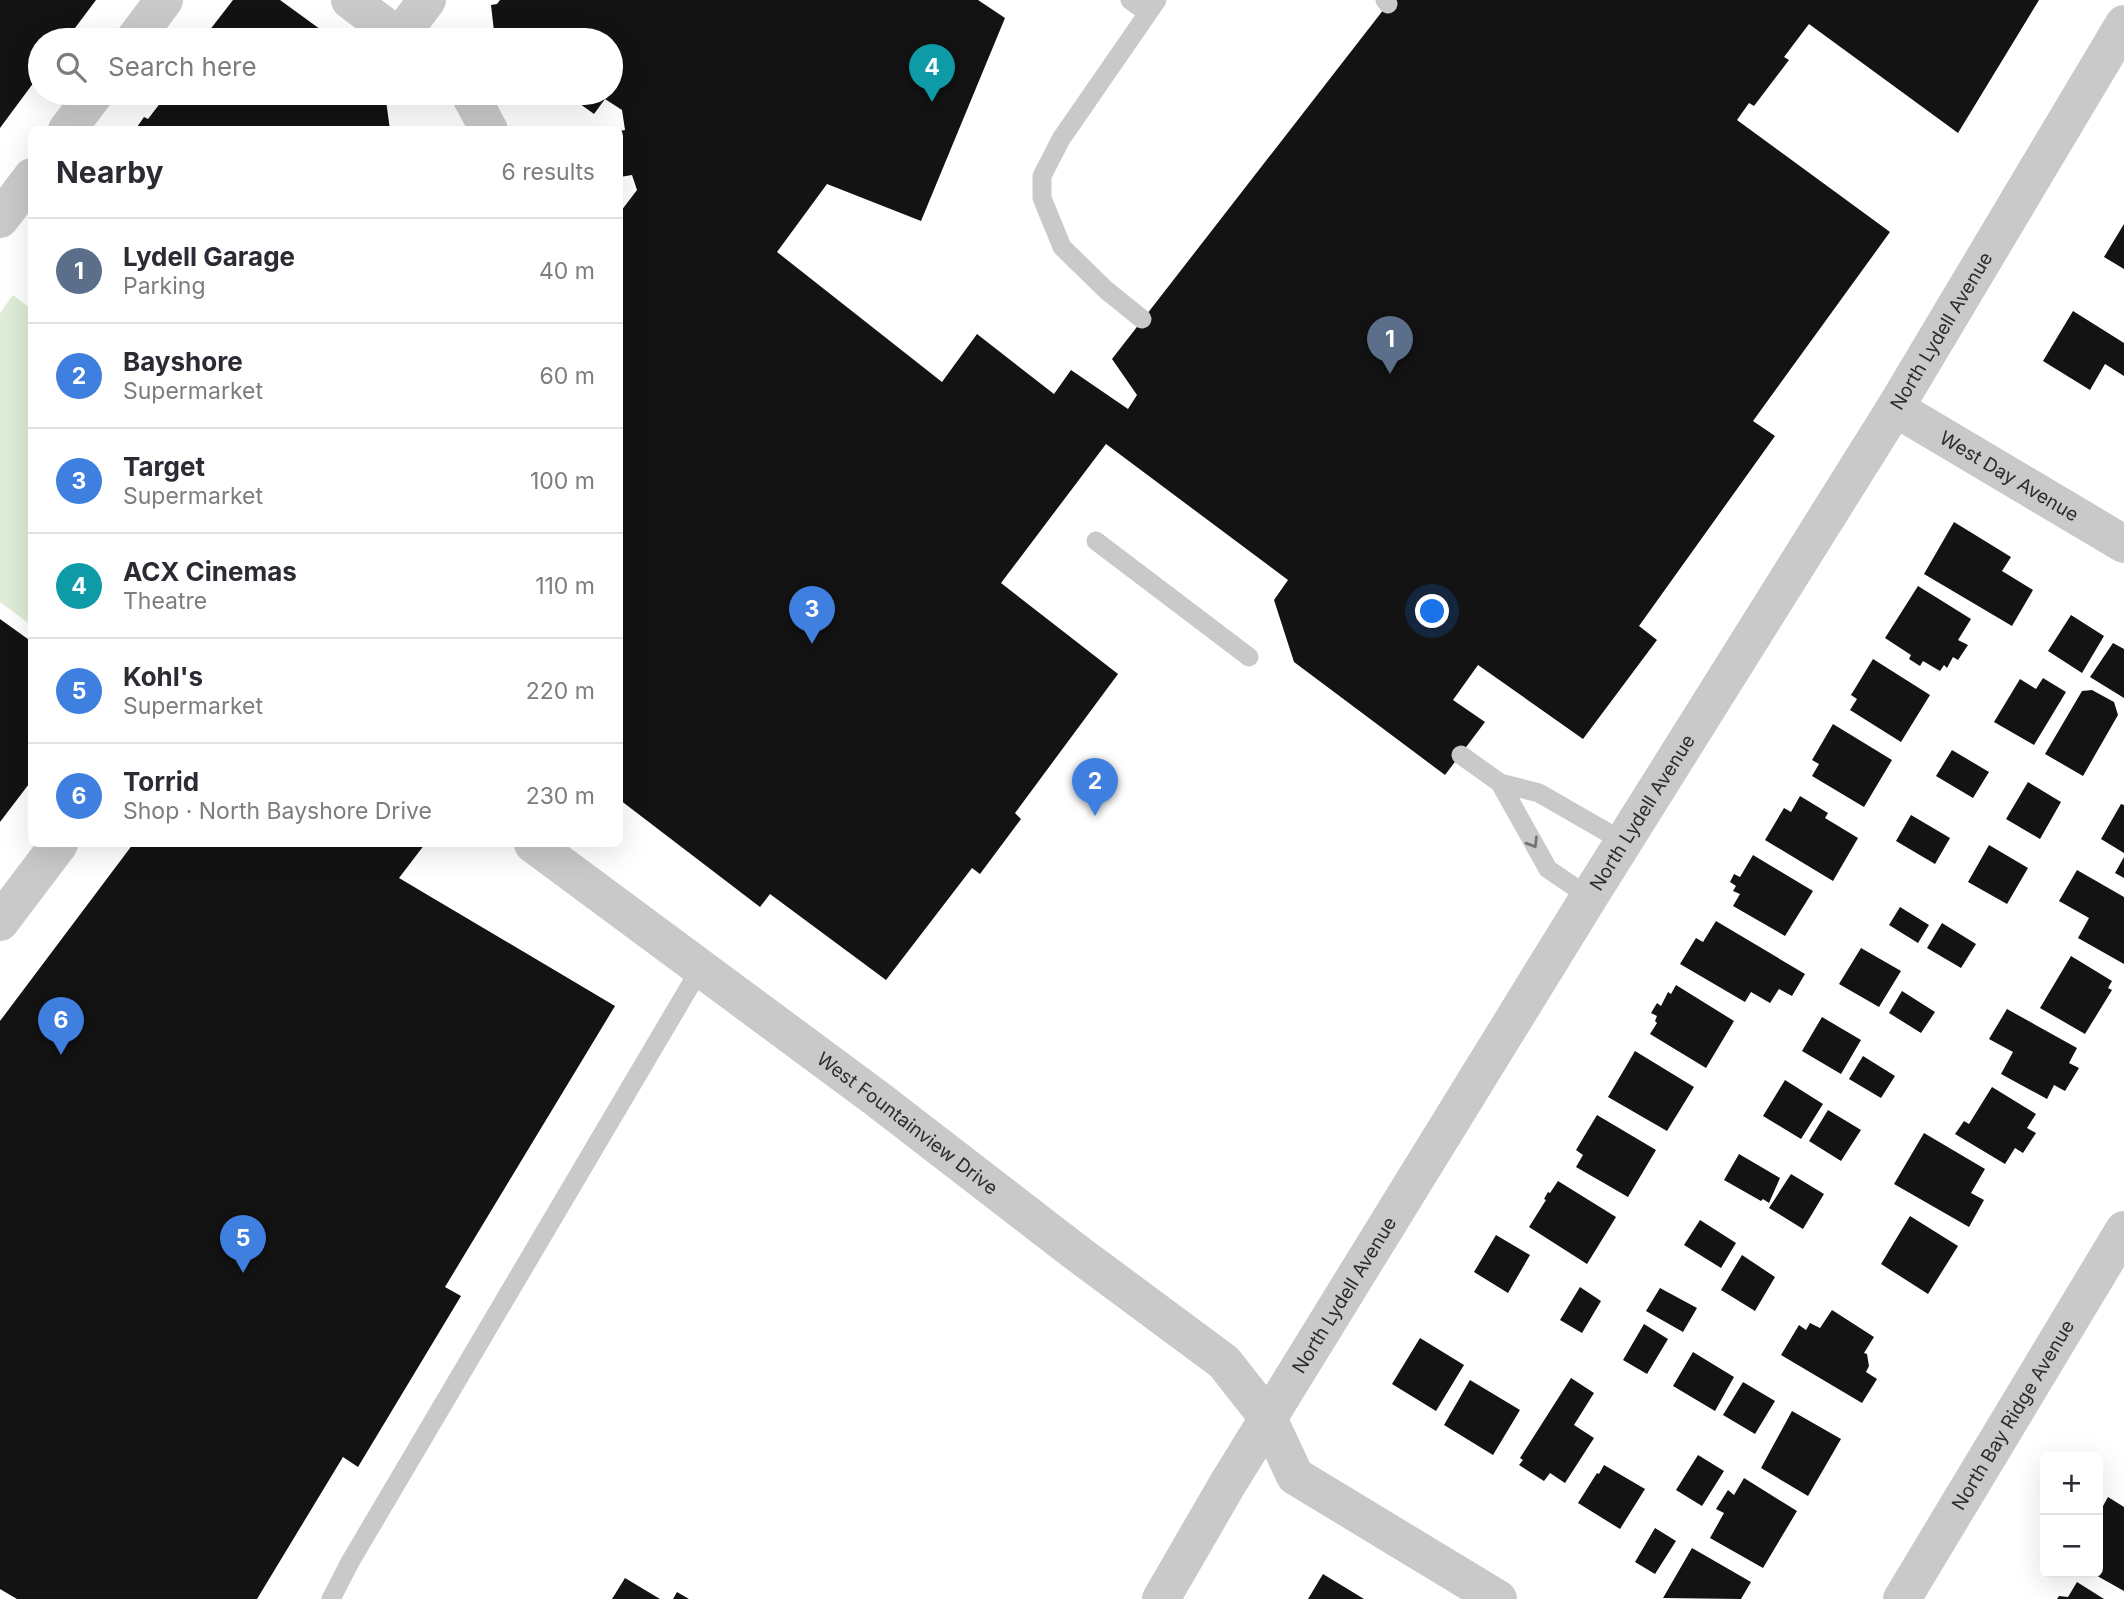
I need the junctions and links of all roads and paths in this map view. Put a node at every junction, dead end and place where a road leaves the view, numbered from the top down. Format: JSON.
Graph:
{"nodes":[{"id":1,"x":164,"y":0,"type":"edge"},
{"id":2,"x":350,"y":0,"type":"edge"},
{"id":3,"x":427,"y":0,"type":"edge"},
{"id":4,"x":1130,"y":0,"type":"edge"},
{"id":5,"x":1152,"y":6,"type":"edge"},
{"id":6,"x":2124,"y":24,"type":"edge"},
{"id":7,"x":143,"y":28,"type":"edge"},
{"id":8,"x":387,"y":28,"type":"edge"},
{"id":9,"x":409,"y":28,"type":"edge"},
{"id":10,"x":86,"y":105,"type":"edge"},
{"id":11,"x":475,"y":105,"type":"edge"},
{"id":12,"x":70,"y":126,"type":"edge"},
{"id":13,"x":487,"y":126,"type":"edge"},
{"id":14,"x":28,"y":182,"type":"edge"},
{"id":15,"x":0,"y":219,"type":"edge"},
{"id":16,"x":1142,"y":319,"type":"dead end"},
{"id":17,"x":1895,"y":408,"type":"junction"},
{"id":18,"x":1096,"y":541,"type":"dead end"},
{"id":19,"x":2124,"y":544,"type":"edge"},
{"id":20,"x":1249,"y":657,"type":"dead end"},
{"id":21,"x":1461,"y":755,"type":"dead end"},
{"id":22,"x":1500,"y":783,"type":"junction"},
{"id":23,"x":1624,"y":842,"type":"junction"},
{"id":24,"x":57,"y":847,"type":"edge"},
{"id":25,"x":537,"y":847,"type":"edge"},
{"id":26,"x":1589,"y":897,"type":"junction"},
{"id":27,"x":0,"y":922,"type":"edge"},
{"id":28,"x":700,"y":969,"type":"junction"},
{"id":29,"x":2124,"y":1230,"type":"edge"},
{"id":30,"x":1268,"y":1418,"type":"junction"},
{"id":31,"x":331,"y":1599,"type":"edge"},
{"id":32,"x":1161,"y":1599,"type":"edge"},
{"id":33,"x":1498,"y":1599,"type":"edge"},
{"id":34,"x":1902,"y":1599,"type":"edge"}],
"edges":[{"from":1,"to":7,"type":"street"},
{"from":2,"to":8,"type":"street"},
{"from":3,"to":9,"type":"street"},
{"from":4,"to":5,"type":"lane"},
{"from":5,"to":16,"type":"lane"},
{"from":6,"to":17,"type":"street","name":"North Lydell Avenue"},
{"from":10,"to":12,"type":"street"},
{"from":11,"to":13,"type":"street"},
{"from":14,"to":15,"type":"street"},
{"from":17,"to":19,"type":"street","name":"West Day Avenue"},
{"from":17,"to":23,"type":"street","name":"North Lydell Avenue"},
{"from":18,"to":20,"type":"lane"},
{"from":21,"to":22,"type":"lane"},
{"from":22,"to":23,"type":"lane"},
{"from":22,"to":26,"type":"lane","one_way":true},
{"from":23,"to":26,"type":"street","name":"North Lydell Avenue"},
{"from":24,"to":27,"type":"street"},
{"from":25,"to":28,"type":"street","name":"West Fountainview Drive"},
{"from":26,"to":30,"type":"street","name":"North Lydell Avenue"},
{"from":28,"to":30,"type":"street","name":"West Fountainview Drive"},
{"from":28,"to":31,"type":"lane"},
{"from":29,"to":34,"type":"street","name":"North Bay Ridge Avenue"},
{"from":30,"to":32,"type":"street","name":"North Lydell Avenue"},
{"from":30,"to":33,"type":"street","name":"West Fountainview Drive"}]}
